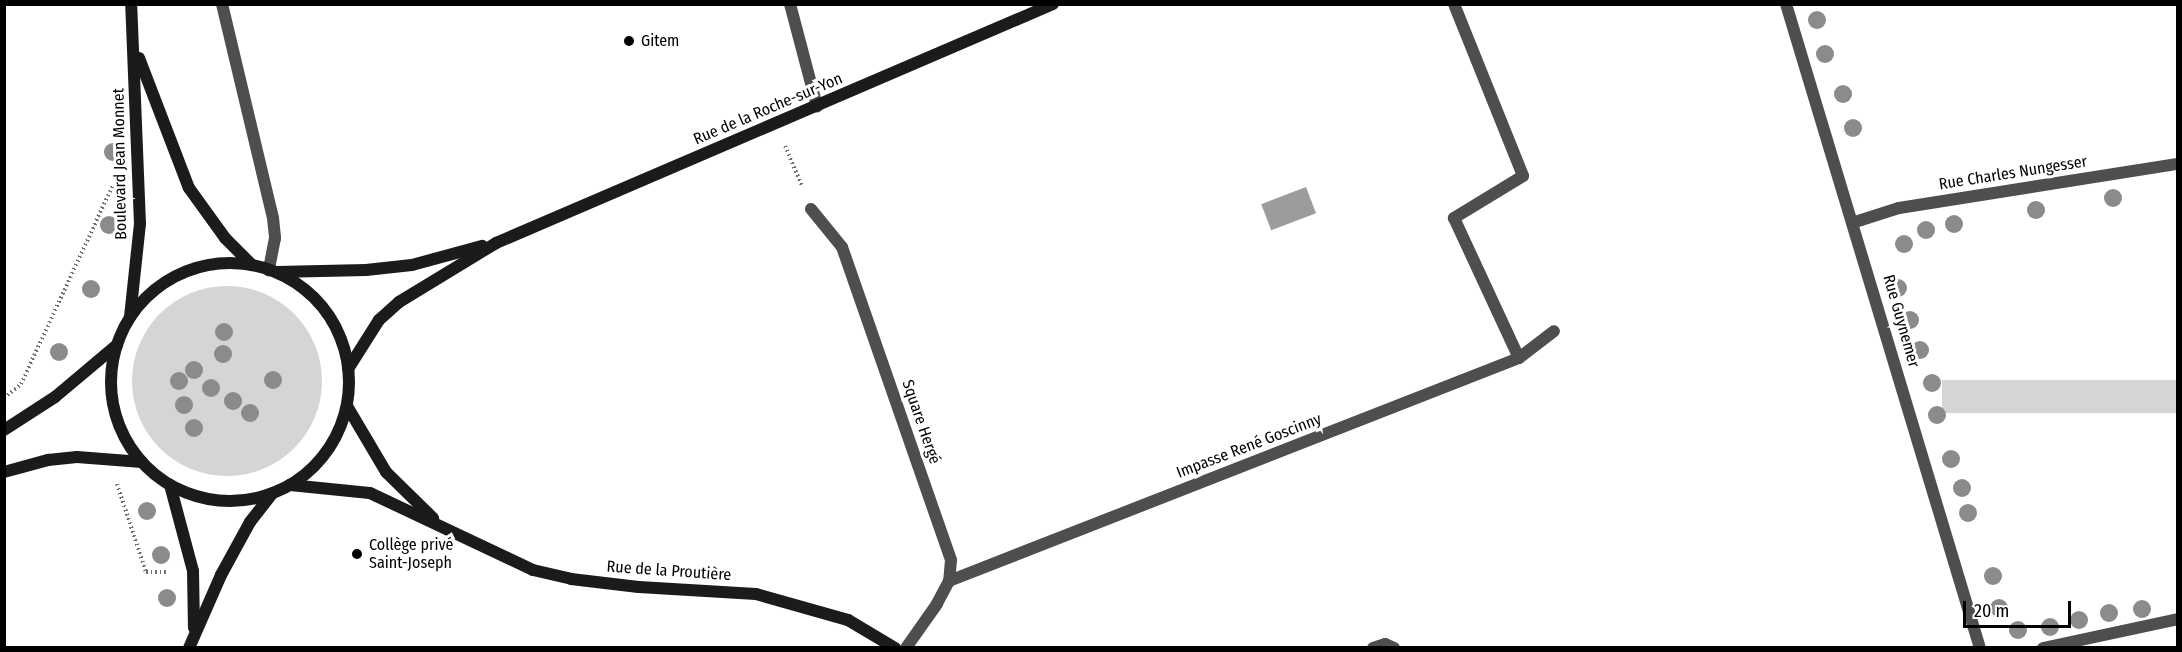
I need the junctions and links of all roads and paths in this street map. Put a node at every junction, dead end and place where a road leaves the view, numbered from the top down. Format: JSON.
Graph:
{"nodes":[{"id":1,"x":131,"y":4,"type":"edge"},
{"id":2,"x":222,"y":4,"type":"edge"},
{"id":3,"x":790,"y":4,"type":"edge"},
{"id":4,"x":1053,"y":4,"type":"edge"},
{"id":5,"x":1454,"y":4,"type":"edge"},
{"id":6,"x":1786,"y":4,"type":"edge"},
{"id":7,"x":134,"y":45,"type":"junction"},
{"id":8,"x":817,"y":106,"type":"junction"},
{"id":9,"x":775,"y":123,"type":"junction"},
{"id":10,"x":2178,"y":164,"type":"edge"},
{"id":11,"x":115,"y":178,"type":"dead end"},
{"id":12,"x":811,"y":209,"type":"joint"},
{"id":13,"x":1855,"y":222,"type":"junction"},
{"id":14,"x":496,"y":243,"type":"junction"},
{"id":15,"x":252,"y":265,"type":"junction"},
{"id":16,"x":272,"y":271,"type":"junction"},
{"id":17,"x":130,"y":317,"type":"junction"},
{"id":18,"x":1554,"y":331,"type":"dead end"},
{"id":19,"x":117,"y":345,"type":"junction"},
{"id":20,"x":1519,"y":358,"type":"junction"},
{"id":21,"x":348,"y":369,"type":"junction"},
{"id":22,"x":4,"y":398,"type":"edge"},
{"id":23,"x":347,"y":406,"type":"junction"},
{"id":24,"x":4,"y":430,"type":"edge"},
{"id":25,"x":142,"y":462,"type":"junction"},
{"id":26,"x":4,"y":472,"type":"edge"},
{"id":27,"x":106,"y":479,"type":"dead end"},
{"id":28,"x":170,"y":485,"type":"junction"},
{"id":29,"x":290,"y":485,"type":"junction"},
{"id":30,"x":273,"y":493,"type":"junction"},
{"id":31,"x":440,"y":525,"type":"junction"},
{"id":32,"x":170,"y":572,"type":"dead end"},
{"id":33,"x":949,"y":581,"type":"junction"},
{"id":34,"x":2178,"y":619,"type":"edge"},
{"id":35,"x":195,"y":634,"type":"junction"},
{"id":36,"x":189,"y":648,"type":"edge"},
{"id":37,"x":895,"y":648,"type":"edge"},
{"id":38,"x":906,"y":648,"type":"edge"},
{"id":39,"x":1373,"y":648,"type":"edge"},
{"id":40,"x":1394,"y":648,"type":"edge"},
{"id":41,"x":1980,"y":648,"type":"edge"},
{"id":42,"x":2043,"y":648,"type":"edge"}],
"edges":[{"from":1,"to":7,"type":"main road","name":"Boulevard Jean Monnet"},
{"from":2,"to":16,"type":"street"},
{"from":3,"to":8,"type":"street"},
{"from":4,"to":8,"type":"main road","name":"Rue de la Roche-sur-Yon"},
{"from":5,"to":20,"type":"street"},
{"from":6,"to":13,"type":"street","name":"Rue Guynemer"},
{"from":7,"to":15,"type":"main road","name":"Boulevard Jean Monnet"},
{"from":7,"to":17,"type":"main road","name":"Boulevard Jean Monnet"},
{"from":8,"to":9,"type":"main road","name":"Rue de la Roche-sur-Yon"},
{"from":9,"to":12,"type":"path"},
{"from":9,"to":14,"type":"main road","name":"Rue de la Roche-sur-Yon"},
{"from":10,"to":13,"type":"street","name":"Rue Charles Nungesser"},
{"from":11,"to":22,"type":"path"},
{"from":12,"to":33,"type":"street","name":"Square Hergé"},
{"from":13,"to":41,"type":"street","name":"Rue Guynemer"},
{"from":14,"to":16,"type":"main road","name":"Rue de la Roche-sur-Yon"},
{"from":14,"to":21,"type":"main road","name":"Rue de la Roche-sur-Yon"},
{"from":15,"to":16,"type":"main road"},
{"from":15,"to":17,"type":"main road"},
{"from":16,"to":21,"type":"main road"},
{"from":17,"to":19,"type":"main road"},
{"from":18,"to":20,"type":"street","name":"Impasse René Goscinny"},
{"from":19,"to":24,"type":"main road"},
{"from":19,"to":25,"type":"main road"},
{"from":20,"to":33,"type":"street","name":"Impasse René Goscinny"},
{"from":21,"to":23,"type":"main road"},
{"from":23,"to":29,"type":"main road"},
{"from":23,"to":31,"type":"main road"},
{"from":25,"to":26,"type":"main road"},
{"from":25,"to":28,"type":"main road"},
{"from":27,"to":32,"type":"path"},
{"from":28,"to":30,"type":"main road"},
{"from":28,"to":35,"type":"main road"},
{"from":29,"to":30,"type":"main road"},
{"from":29,"to":31,"type":"main road"},
{"from":30,"to":35,"type":"main road"},
{"from":31,"to":37,"type":"main road","name":"Rue de la Proutière"},
{"from":33,"to":38,"type":"street"},
{"from":34,"to":42,"type":"street"},
{"from":35,"to":36,"type":"main road"},
{"from":39,"to":40,"type":"street"}]}
